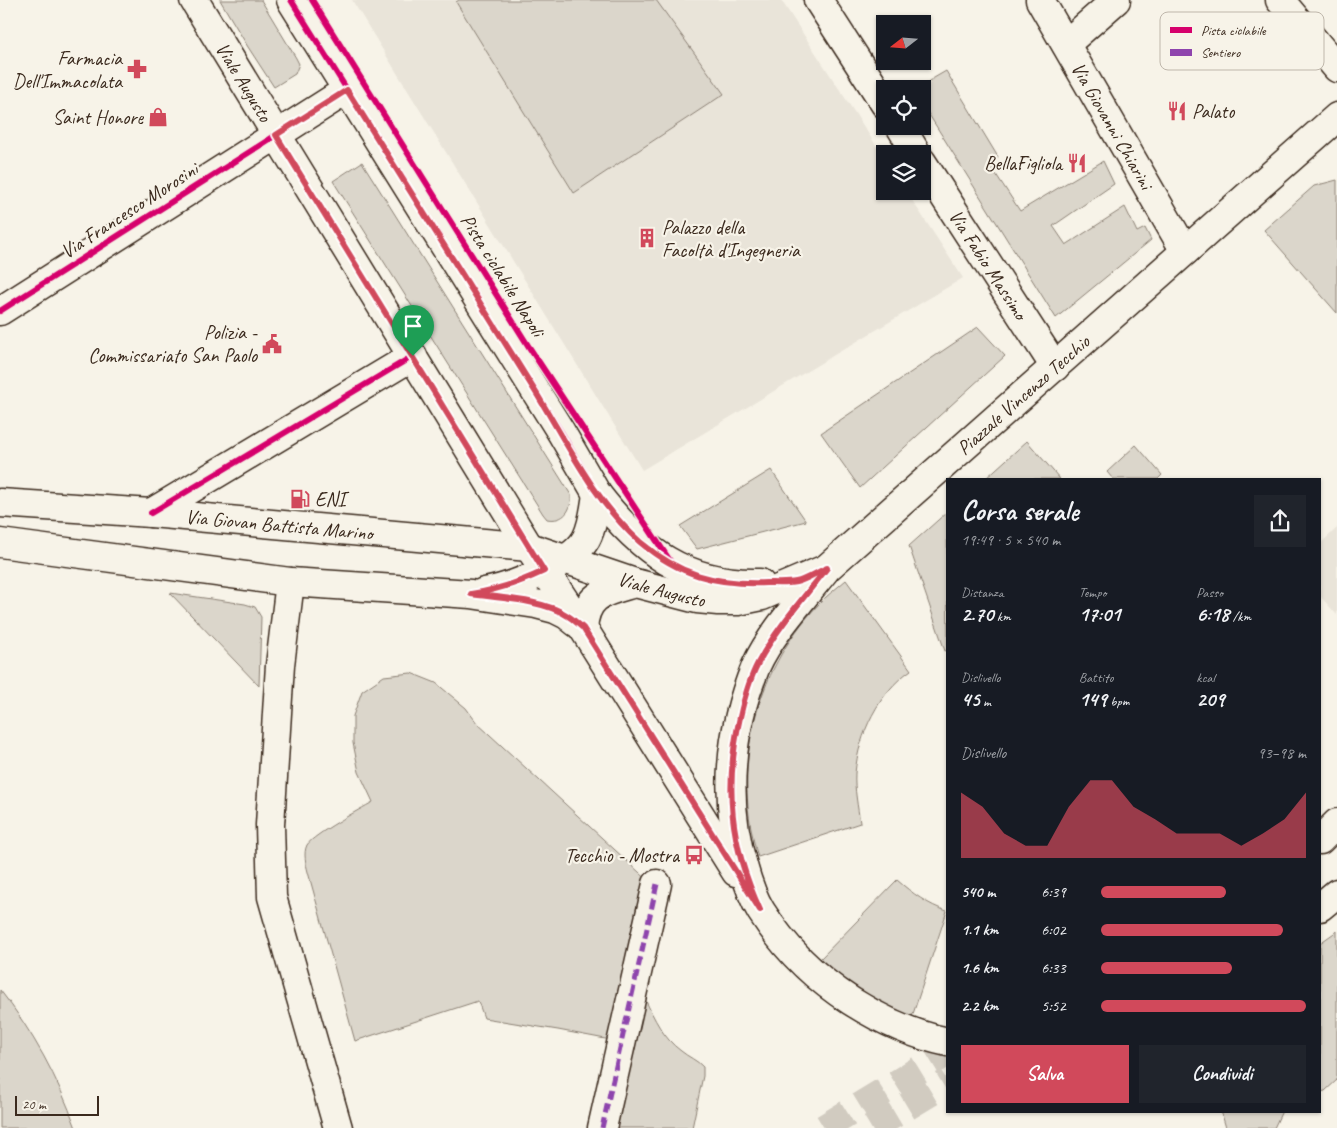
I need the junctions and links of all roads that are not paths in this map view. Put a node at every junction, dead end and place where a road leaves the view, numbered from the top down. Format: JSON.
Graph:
{"nodes":[{"id":1,"x":194,"y":0,"type":"edge"},
{"id":2,"x":291,"y":0,"type":"edge"},
{"id":3,"x":818,"y":0,"type":"edge"},
{"id":4,"x":1040,"y":0,"type":"edge"},
{"id":5,"x":1116,"y":0,"type":"edge"},
{"id":6,"x":1280,"y":0,"type":"edge"},
{"id":7,"x":1290,"y":12,"type":"edge"},
{"id":8,"x":1066,"y":44,"type":"junction"},
{"id":9,"x":1324,"y":52,"type":"edge"},
{"id":10,"x":1337,"y":68,"type":"edge"},
{"id":11,"x":347,"y":90,"type":"junction"},
{"id":12,"x":876,"y":90,"type":"edge"},
{"id":13,"x":1337,"y":118,"type":"edge"},
{"id":14,"x":276,"y":135,"type":"junction"},
{"id":15,"x":931,"y":176,"type":"edge"},
{"id":16,"x":1185,"y":251,"type":"junction"},
{"id":17,"x":0,"y":311,"type":"edge"},
{"id":18,"x":413,"y":356,"type":"junction"},
{"id":19,"x":1055,"y":366,"type":"junction"},
{"id":20,"x":490,"y":482,"type":"junction"},
{"id":21,"x":597,"y":494,"type":"junction"},
{"id":22,"x":2,"y":502,"type":"edge"},
{"id":23,"x":151,"y":513,"type":"junction"},
{"id":24,"x":470,"y":541,"type":"junction"},
{"id":25,"x":0,"y":544,"type":"edge"},
{"id":26,"x":529,"y":547,"type":"junction"},
{"id":27,"x":555,"y":565,"type":"junction"},
{"id":28,"x":827,"y":568,"type":"junction"},
{"id":29,"x":290,"y":582,"type":"junction"},
{"id":30,"x":796,"y":582,"type":"junction"},
{"id":31,"x":635,"y":583,"type":"junction"},
{"id":32,"x":471,"y":594,"type":"junction"},
{"id":33,"x":583,"y":628,"type":"junction"},
{"id":34,"x":1337,"y":804,"type":"edge"},
{"id":35,"x":1321,"y":813,"type":"edge"},
{"id":36,"x":1337,"y":823,"type":"edge"},
{"id":37,"x":1321,"y":839,"type":"edge"},
{"id":38,"x":1337,"y":846,"type":"edge"},
{"id":39,"x":1321,"y":850,"type":"edge"},
{"id":40,"x":657,"y":884,"type":"dead end"},
{"id":41,"x":760,"y":910,"type":"junction"},
{"id":42,"x":946,"y":1041,"type":"edge"},
{"id":43,"x":338,"y":1128,"type":"edge"},
{"id":44,"x":602,"y":1128,"type":"edge"}],
"edges":[{"from":1,"to":14,"type":"main road","name":"Viale Augusto"},
{"from":2,"to":11,"type":"main road","name":"Viale Augusto"},
{"from":3,"to":12,"type":"main road"},
{"from":4,"to":8,"type":"main road","name":"Via Giovanni Chiarini"},
{"from":5,"to":8,"type":"main road"},
{"from":6,"to":7,"type":"main road"},
{"from":8,"to":16,"type":"main road","name":"Via Giovanni Chiarini"},
{"from":9,"to":10,"type":"main road"},
{"from":11,"to":14,"type":"main road","name":"Via Francesco Morosini"},
{"from":11,"to":21,"type":"main road","name":"Viale Augusto"},
{"from":13,"to":16,"type":"main road","name":"Piazzale Vincenzo Tecchio"},
{"from":14,"to":17,"type":"main road","name":"Via Francesco Morosini"},
{"from":14,"to":18,"type":"main road","name":"Viale Augusto"},
{"from":15,"to":19,"type":"main road","name":"Via Fabio Massimo"},
{"from":16,"to":19,"type":"main road","name":"Piazzale Vincenzo Tecchio"},
{"from":18,"to":20,"type":"main road","name":"Viale Augusto"},
{"from":18,"to":23,"type":"main road"},
{"from":19,"to":28,"type":"main road","name":"Piazzale Vincenzo Tecchio"},
{"from":20,"to":24,"type":"main road"},
{"from":20,"to":26,"type":"main road","name":"Viale Augusto"},
{"from":21,"to":27,"type":"main road"},
{"from":21,"to":30,"type":"main road","name":"Viale Augusto"},
{"from":22,"to":23,"type":"main road","name":"Via Giovan Battista Marino"},
{"from":23,"to":24,"type":"main road","name":"Via Giovan Battista Marino"},
{"from":24,"to":26,"type":"main road","name":"Via Giovan Battista Marino"},
{"from":25,"to":29,"type":"main road"},
{"from":26,"to":27,"type":"main road","name":"Viale Augusto"},
{"from":27,"to":31,"type":"main road","name":"Viale Augusto"},
{"from":27,"to":32,"type":"main road"},
{"from":27,"to":33,"type":"main road","name":"Viale Augusto"},
{"from":28,"to":30,"type":"main road","name":"Viale Augusto"},
{"from":28,"to":41,"type":"main road","name":"Piazzale Vincenzo Tecchio"},
{"from":29,"to":32,"type":"main road"},
{"from":29,"to":43,"type":"main road"},
{"from":30,"to":31,"type":"main road","name":"Viale Augusto"},
{"from":31,"to":33,"type":"main road"},
{"from":32,"to":33,"type":"main road"},
{"from":33,"to":41,"type":"main road","name":"Viale Augusto"},
{"from":34,"to":35,"type":"main road"},
{"from":36,"to":37,"type":"main road"},
{"from":38,"to":39,"type":"main road"},
{"from":40,"to":44,"type":"main road"},
{"from":41,"to":42,"type":"main road","name":"Piazzale Vincenzo Tecchio"}]}
